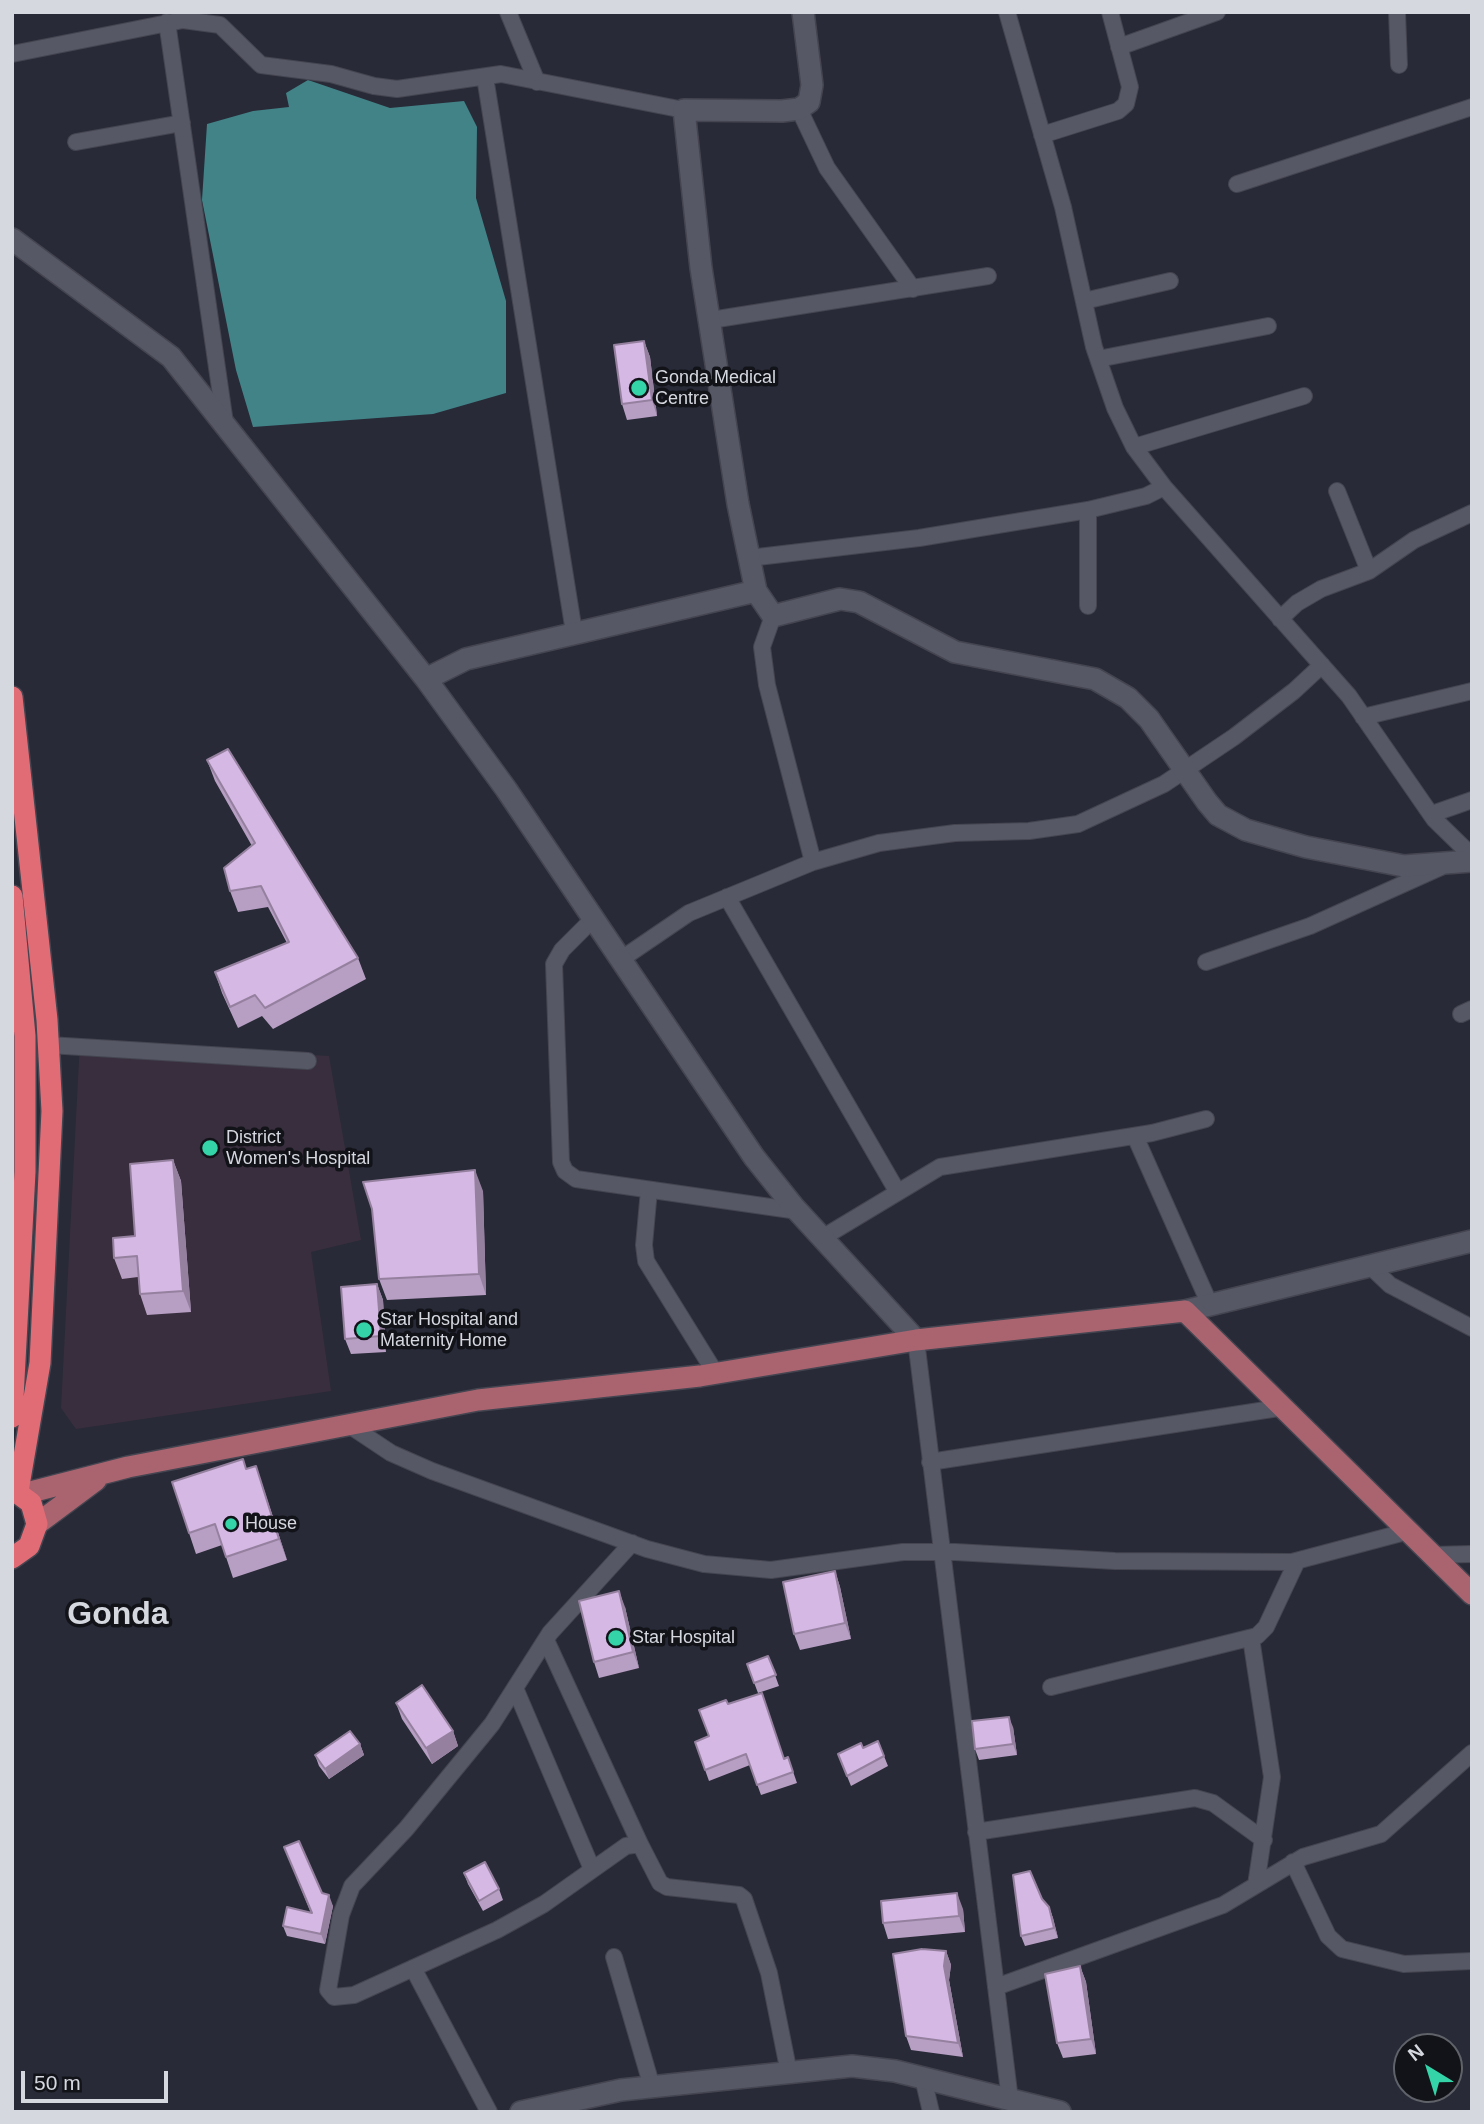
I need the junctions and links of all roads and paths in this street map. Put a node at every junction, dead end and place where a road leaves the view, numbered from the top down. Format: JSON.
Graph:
{"nodes":[{"id":1,"x":508,"y":12,"type":"edge"},
{"id":2,"x":803,"y":12,"type":"edge"},
{"id":3,"x":1007,"y":12,"type":"edge"},
{"id":4,"x":1110,"y":12,"type":"edge"},
{"id":5,"x":1397,"y":12,"type":"edge"},
{"id":6,"x":1209,"y":14,"type":"edge"},
{"id":7,"x":198,"y":17,"type":"edge"},
{"id":8,"x":167,"y":22,"type":"junction"},
{"id":9,"x":1119,"y":47,"type":"junction"},
{"id":10,"x":12,"y":54,"type":"edge"},
{"id":11,"x":1399,"y":65,"type":"dead end"},
{"id":12,"x":485,"y":77,"type":"junction"},
{"id":13,"x":537,"y":82,"type":"junction"},
{"id":14,"x":1472,"y":107,"type":"edge"},
{"id":15,"x":799,"y":109,"type":"junction"},
{"id":16,"x":684,"y":110,"type":"junction"},
{"id":17,"x":182,"y":123,"type":"junction"},
{"id":18,"x":1042,"y":135,"type":"junction"},
{"id":19,"x":76,"y":142,"type":"dead end"},
{"id":20,"x":1237,"y":184,"type":"dead end"},
{"id":21,"x":12,"y":239,"type":"edge"},
{"id":22,"x":988,"y":276,"type":"dead end"},
{"id":23,"x":1170,"y":281,"type":"dead end"},
{"id":24,"x":913,"y":289,"type":"junction"},
{"id":25,"x":1084,"y":301,"type":"junction"},
{"id":26,"x":710,"y":320,"type":"junction"},
{"id":27,"x":1268,"y":326,"type":"dead end"},
{"id":28,"x":1098,"y":359,"type":"junction"},
{"id":29,"x":1304,"y":396,"type":"dead end"},
{"id":30,"x":225,"y":423,"type":"junction"},
{"id":31,"x":1134,"y":447,"type":"junction"},
{"id":32,"x":1164,"y":487,"type":"junction"},
{"id":33,"x":1337,"y":491,"type":"dead end"},
{"id":34,"x":1088,"y":510,"type":"junction"},
{"id":35,"x":1472,"y":513,"type":"edge"},
{"id":36,"x":750,"y":558,"type":"junction"},
{"id":37,"x":1369,"y":571,"type":"junction"},
{"id":38,"x":756,"y":591,"type":"junction"},
{"id":39,"x":1088,"y":606,"type":"dead end"},
{"id":40,"x":773,"y":616,"type":"junction"},
{"id":41,"x":1280,"y":619,"type":"junction"},
{"id":42,"x":574,"y":632,"type":"junction"},
{"id":43,"x":1322,"y":665,"type":"junction"},
{"id":44,"x":426,"y":679,"type":"junction"},
{"id":45,"x":1472,"y":691,"type":"edge"},
{"id":46,"x":12,"y":697,"type":"edge"},
{"id":47,"x":1363,"y":717,"type":"junction"},
{"id":48,"x":1184,"y":770,"type":"junction"},
{"id":49,"x":1472,"y":800,"type":"edge"},
{"id":50,"x":1432,"y":814,"type":"junction"},
{"id":51,"x":1465,"y":860,"type":"edge"},
{"id":52,"x":813,"y":862,"type":"junction"},
{"id":53,"x":12,"y":896,"type":"edge"},
{"id":54,"x":727,"y":897,"type":"junction"},
{"id":55,"x":593,"y":919,"type":"junction"},
{"id":56,"x":620,"y":960,"type":"junction"},
{"id":57,"x":1206,"y":961,"type":"dead end"},
{"id":58,"x":49,"y":1045,"type":"junction"},
{"id":59,"x":308,"y":1061,"type":"dead end"},
{"id":60,"x":1206,"y":1119,"type":"dead end"},
{"id":61,"x":1135,"y":1136,"type":"junction"},
{"id":62,"x":649,"y":1190,"type":"junction"},
{"id":63,"x":897,"y":1191,"type":"junction"},
{"id":64,"x":798,"y":1211,"type":"junction"},
{"id":65,"x":822,"y":1238,"type":"junction"},
{"id":66,"x":1472,"y":1241,"type":"edge"},
{"id":67,"x":1370,"y":1266,"type":"junction"},
{"id":68,"x":1210,"y":1305,"type":"junction"},
{"id":69,"x":1185,"y":1311,"type":"junction"},
{"id":70,"x":1472,"y":1328,"type":"edge"},
{"id":71,"x":916,"y":1340,"type":"junction"},
{"id":72,"x":716,"y":1374,"type":"junction"},
{"id":73,"x":1285,"y":1407,"type":"junction"},
{"id":74,"x":12,"y":1417,"type":"edge"},
{"id":75,"x":349,"y":1425,"type":"junction"},
{"id":76,"x":930,"y":1462,"type":"junction"},
{"id":77,"x":106,"y":1473,"type":"junction"},
{"id":78,"x":18,"y":1492,"type":"edge"},
{"id":79,"x":37,"y":1524,"type":"junction"},
{"id":80,"x":1409,"y":1531,"type":"junction"},
{"id":81,"x":632,"y":1543,"type":"junction"},
{"id":82,"x":941,"y":1552,"type":"junction"},
{"id":83,"x":1472,"y":1554,"type":"edge"},
{"id":84,"x":1432,"y":1555,"type":"junction"},
{"id":85,"x":12,"y":1558,"type":"edge"},
{"id":86,"x":1297,"y":1561,"type":"junction"},
{"id":87,"x":1472,"y":1594,"type":"edge"},
{"id":88,"x":1251,"y":1638,"type":"junction"},
{"id":89,"x":546,"y":1640,"type":"junction"},
{"id":90,"x":1051,"y":1687,"type":"dead end"},
{"id":91,"x":515,"y":1688,"type":"junction"},
{"id":92,"x":1472,"y":1753,"type":"edge"},
{"id":93,"x":976,"y":1832,"type":"junction"},
{"id":94,"x":1264,"y":1840,"type":"junction"},
{"id":95,"x":640,"y":1844,"type":"junction"},
{"id":96,"x":1293,"y":1862,"type":"junction"},
{"id":97,"x":592,"y":1869,"type":"junction"},
{"id":98,"x":1256,"y":1885,"type":"junction"},
{"id":99,"x":614,"y":1956,"type":"dead end"},
{"id":100,"x":1472,"y":1961,"type":"edge"},
{"id":101,"x":412,"y":1968,"type":"junction"},
{"id":102,"x":996,"y":1987,"type":"junction"},
{"id":103,"x":789,"y":2073,"type":"junction"},
{"id":104,"x":923,"y":2078,"type":"junction"},
{"id":105,"x":652,"y":2087,"type":"junction"},
{"id":106,"x":1010,"y":2099,"type":"junction"},
{"id":107,"x":575,"y":2105,"type":"edge"},
{"id":108,"x":489,"y":2112,"type":"edge"},
{"id":109,"x":521,"y":2112,"type":"edge"},
{"id":110,"x":931,"y":2112,"type":"edge"},
{"id":111,"x":1060,"y":2112,"type":"edge"}],
"edges":[{"from":1,"to":13,"type":"street"},
{"from":2,"to":15,"type":"street"},
{"from":3,"to":18,"type":"street"},
{"from":4,"to":9,"type":"street"},
{"from":5,"to":11,"type":"street"},
{"from":6,"to":9,"type":"street"},
{"from":7,"to":8,"type":"street"},
{"from":7,"to":12,"type":"street"},
{"from":8,"to":10,"type":"street"},
{"from":8,"to":17,"type":"street"},
{"from":9,"to":18,"type":"street"},
{"from":12,"to":13,"type":"street"},
{"from":12,"to":42,"type":"street"},
{"from":13,"to":16,"type":"street"},
{"from":14,"to":20,"type":"street"},
{"from":15,"to":16,"type":"street"},
{"from":15,"to":24,"type":"street"},
{"from":16,"to":26,"type":"street"},
{"from":17,"to":19,"type":"street"},
{"from":17,"to":30,"type":"street"},
{"from":18,"to":25,"type":"street"},
{"from":21,"to":30,"type":"street"},
{"from":22,"to":24,"type":"street"},
{"from":23,"to":25,"type":"street"},
{"from":24,"to":26,"type":"street"},
{"from":25,"to":28,"type":"street"},
{"from":26,"to":36,"type":"street"},
{"from":27,"to":28,"type":"street"},
{"from":28,"to":31,"type":"street"},
{"from":29,"to":31,"type":"street"},
{"from":30,"to":44,"type":"street"},
{"from":31,"to":32,"type":"street"},
{"from":32,"to":34,"type":"street"},
{"from":32,"to":41,"type":"street"},
{"from":33,"to":37,"type":"street"},
{"from":34,"to":36,"type":"street"},
{"from":34,"to":39,"type":"street"},
{"from":35,"to":37,"type":"street"},
{"from":36,"to":38,"type":"street"},
{"from":37,"to":41,"type":"street"},
{"from":38,"to":40,"type":"street"},
{"from":38,"to":42,"type":"street"},
{"from":40,"to":48,"type":"street"},
{"from":40,"to":52,"type":"street"},
{"from":41,"to":43,"type":"street"},
{"from":42,"to":44,"type":"street"},
{"from":43,"to":47,"type":"street"},
{"from":43,"to":48,"type":"street"},
{"from":44,"to":55,"type":"street"},
{"from":45,"to":47,"type":"street"},
{"from":46,"to":58,"type":"highway"},
{"from":47,"to":50,"type":"street"},
{"from":48,"to":51,"type":"street"},
{"from":48,"to":52,"type":"street"},
{"from":49,"to":50,"type":"street"},
{"from":50,"to":51,"type":"street"},
{"from":51,"to":57,"type":"street"},
{"from":52,"to":54,"type":"street"},
{"from":53,"to":74,"type":"highway"},
{"from":54,"to":56,"type":"street"},
{"from":54,"to":63,"type":"street"},
{"from":55,"to":56,"type":"street"},
{"from":55,"to":62,"type":"street"},
{"from":56,"to":64,"type":"street"},
{"from":58,"to":59,"type":"street"},
{"from":58,"to":78,"type":"highway"},
{"from":60,"to":61,"type":"street"},
{"from":61,"to":63,"type":"street"},
{"from":61,"to":68,"type":"street"},
{"from":62,"to":64,"type":"street"},
{"from":62,"to":72,"type":"street"},
{"from":63,"to":65,"type":"street"},
{"from":64,"to":65,"type":"street"},
{"from":65,"to":71,"type":"street"},
{"from":66,"to":67,"type":"street"},
{"from":67,"to":68,"type":"street"},
{"from":67,"to":70,"type":"street"},
{"from":68,"to":69,"type":"street"},
{"from":69,"to":71,"type":"main road"},
{"from":69,"to":73,"type":"main road"},
{"from":71,"to":72,"type":"main road"},
{"from":71,"to":76,"type":"street"},
{"from":72,"to":75,"type":"main road"},
{"from":73,"to":76,"type":"street"},
{"from":73,"to":80,"type":"main road"},
{"from":75,"to":77,"type":"main road"},
{"from":75,"to":81,"type":"street"},
{"from":76,"to":82,"type":"street"},
{"from":77,"to":78,"type":"main road"},
{"from":77,"to":79,"type":"main road"},
{"from":78,"to":79,"type":"highway"},
{"from":79,"to":85,"type":"highway"},
{"from":80,"to":84,"type":"main road"},
{"from":80,"to":86,"type":"street"},
{"from":81,"to":82,"type":"street"},
{"from":81,"to":89,"type":"street"},
{"from":82,"to":86,"type":"street"},
{"from":82,"to":93,"type":"street"},
{"from":83,"to":84,"type":"street"},
{"from":84,"to":87,"type":"main road"},
{"from":86,"to":88,"type":"street"},
{"from":88,"to":90,"type":"street"},
{"from":88,"to":94,"type":"street"},
{"from":89,"to":91,"type":"street"},
{"from":89,"to":95,"type":"street"},
{"from":91,"to":97,"type":"street"},
{"from":91,"to":101,"type":"street"},
{"from":92,"to":96,"type":"street"},
{"from":93,"to":94,"type":"street"},
{"from":93,"to":102,"type":"street"},
{"from":94,"to":98,"type":"street"},
{"from":95,"to":97,"type":"street"},
{"from":95,"to":103,"type":"street"},
{"from":96,"to":98,"type":"street"},
{"from":96,"to":100,"type":"street"},
{"from":97,"to":101,"type":"street"},
{"from":98,"to":102,"type":"street"},
{"from":99,"to":105,"type":"street"},
{"from":101,"to":108,"type":"street"},
{"from":102,"to":106,"type":"street"},
{"from":103,"to":104,"type":"street"},
{"from":103,"to":105,"type":"street"},
{"from":104,"to":106,"type":"street"},
{"from":104,"to":110,"type":"street"},
{"from":105,"to":107,"type":"street"},
{"from":106,"to":111,"type":"street"},
{"from":107,"to":109,"type":"street"}]}
